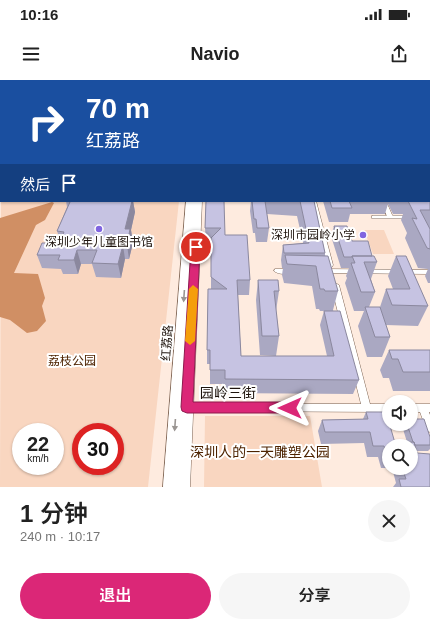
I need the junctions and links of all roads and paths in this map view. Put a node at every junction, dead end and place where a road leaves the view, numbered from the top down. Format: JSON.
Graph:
{"nodes":[{"id":1,"x":190,"y":202,"type":"edge"},
{"id":2,"x":198,"y":202,"type":"edge"},
{"id":3,"x":383,"y":202,"type":"edge"},
{"id":4,"x":312,"y":204,"type":"edge"},
{"id":5,"x":373,"y":217,"type":"dead end"},
{"id":6,"x":390,"y":217,"type":"junction"},
{"id":7,"x":414,"y":217,"type":"edge"},
{"id":8,"x":277,"y":271,"type":"dead end"},
{"id":9,"x":301,"y":271,"type":"edge"},
{"id":10,"x":316,"y":271,"type":"edge"},
{"id":11,"x":331,"y":271,"type":"junction"},
{"id":12,"x":430,"y":272,"type":"edge"},
{"id":13,"x":187,"y":407,"type":"junction"},
{"id":14,"x":367,"y":408,"type":"junction"},
{"id":15,"x":382,"y":408,"type":"edge"},
{"id":16,"x":427,"y":408,"type":"edge"},
{"id":17,"x":430,"y":428,"type":"edge"},
{"id":18,"x":170,"y":487,"type":"edge"},
{"id":19,"x":183,"y":487,"type":"edge"}],
"edges":[{"from":1,"to":18,"type":"main road","name":"红荔路","one_way":true},
{"from":2,"to":13,"type":"main road","name":"红荔路"},
{"from":3,"to":6,"type":"street"},
{"from":4,"to":11,"type":"street"},
{"from":5,"to":6,"type":"lane"},
{"from":6,"to":7,"type":"lane"},
{"from":8,"to":9,"type":"street"},
{"from":10,"to":11,"type":"street"},
{"from":11,"to":12,"type":"street"},
{"from":11,"to":14,"type":"street"},
{"from":13,"to":14,"type":"street","name":"园岭三街"},
{"from":13,"to":19,"type":"main road","name":"红荔路"},
{"from":14,"to":15,"type":"street","name":"园岭三街"},
{"from":16,"to":17,"type":"street"}]}
